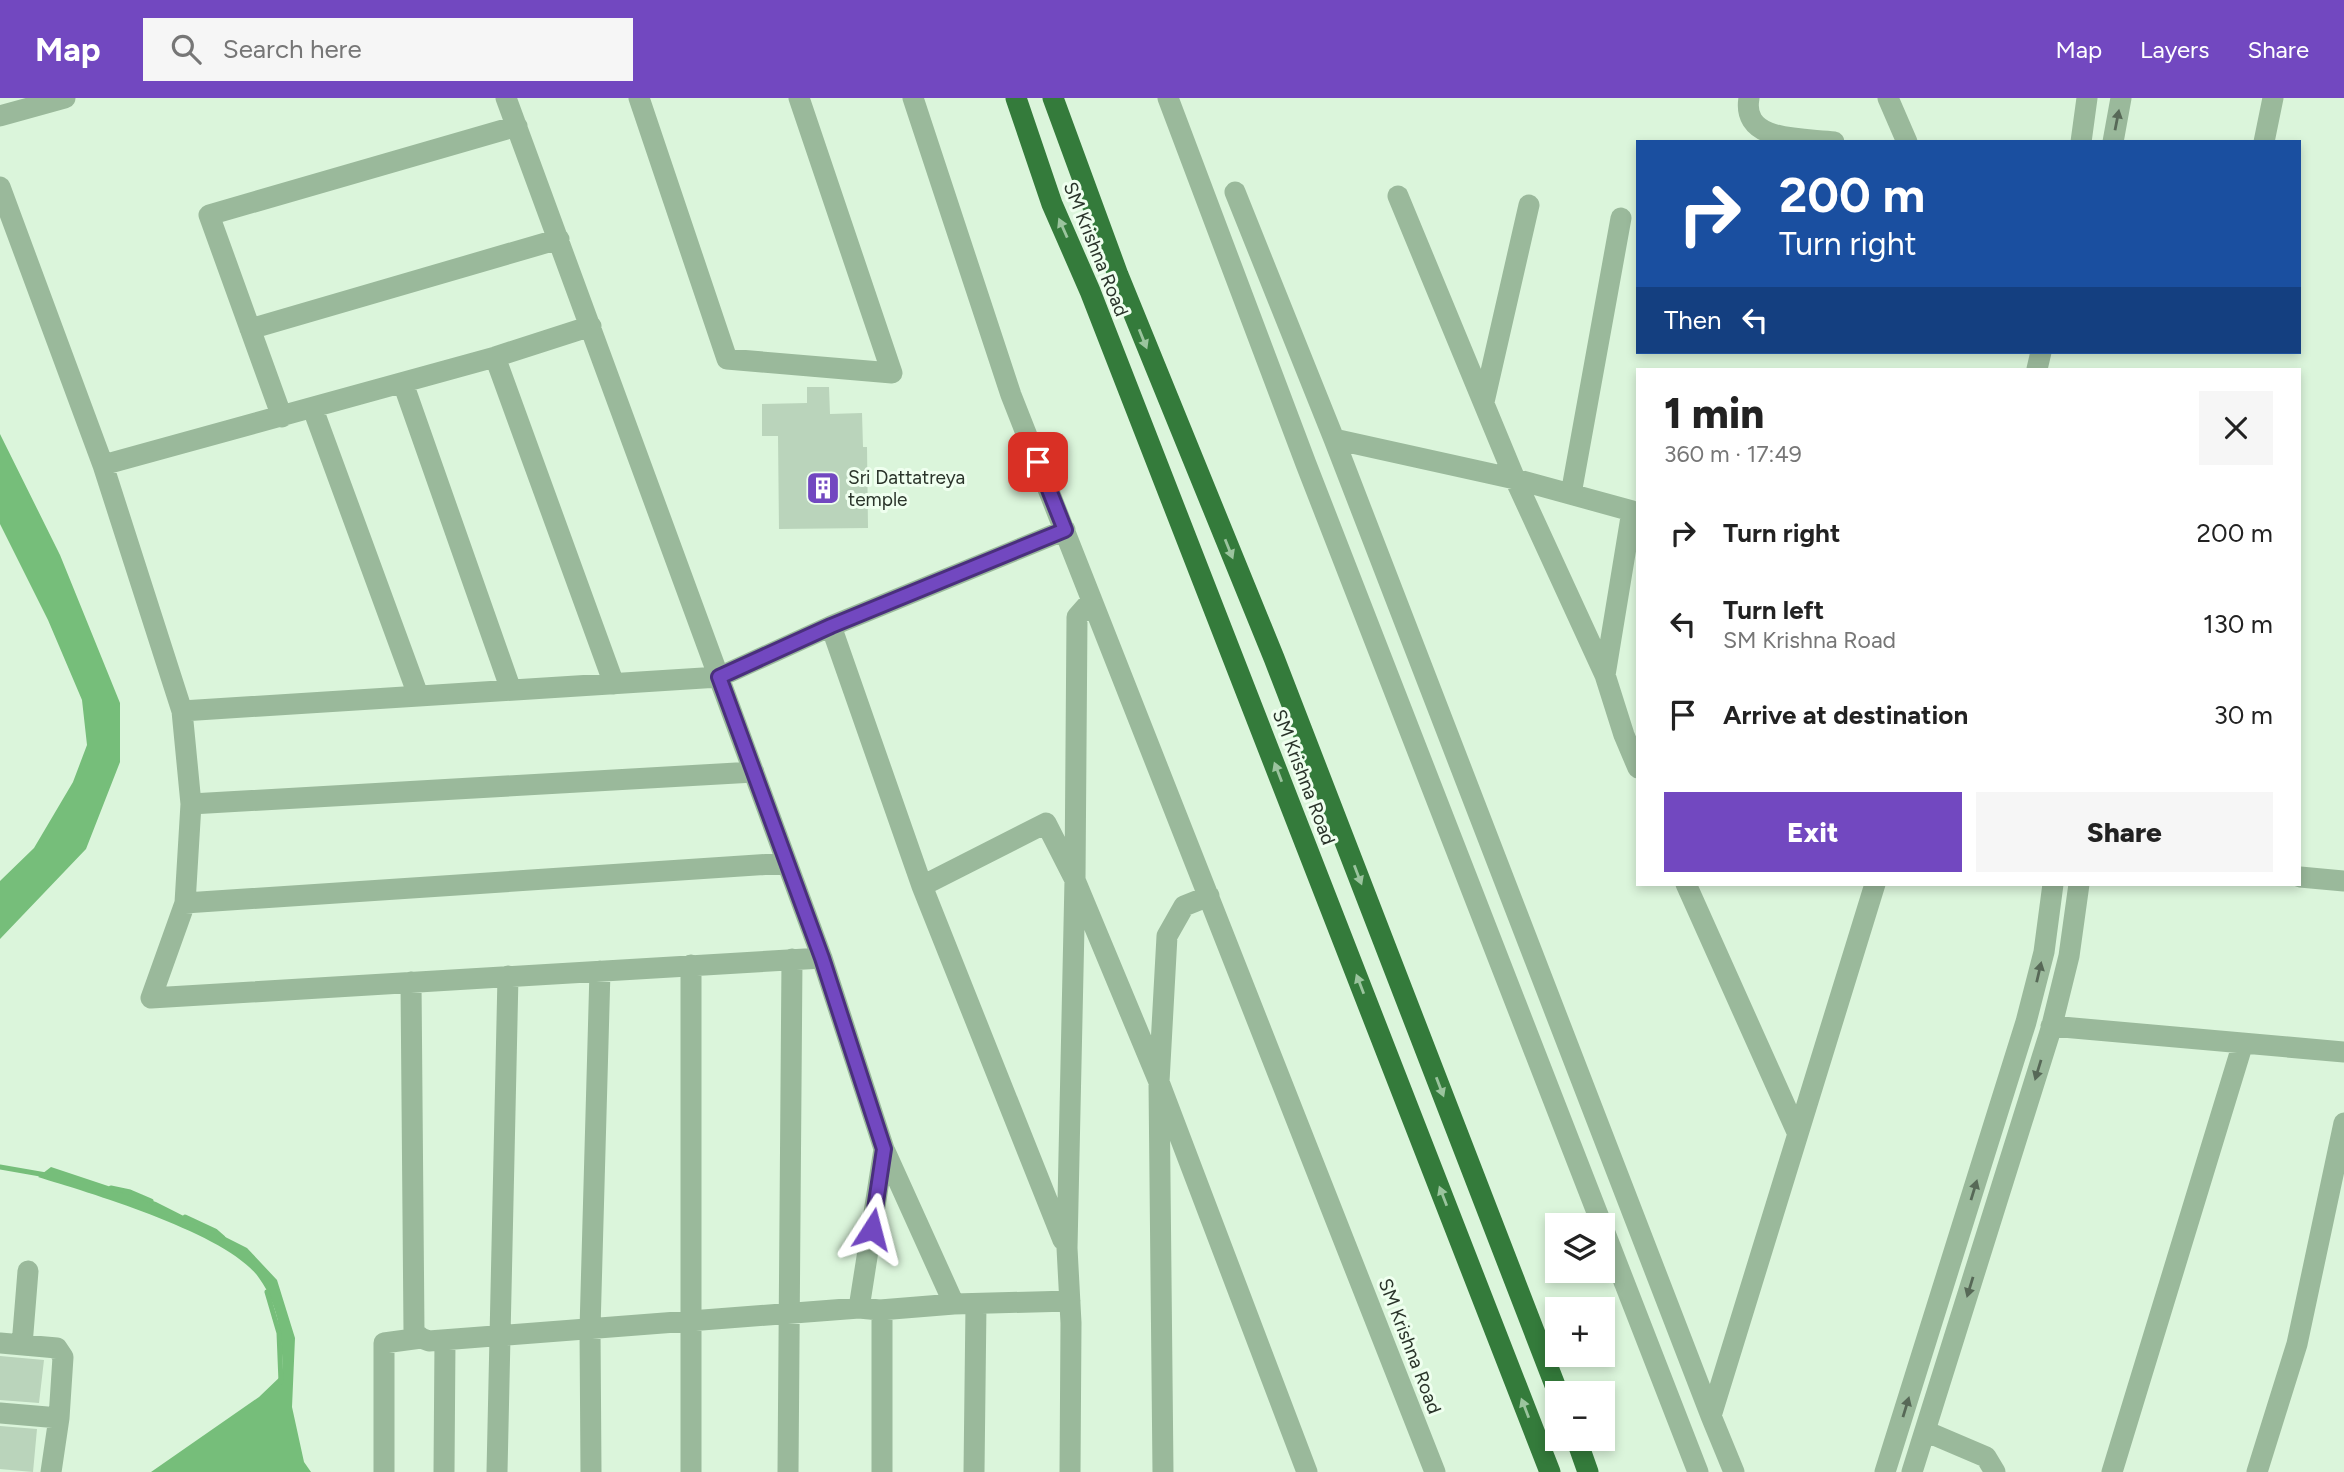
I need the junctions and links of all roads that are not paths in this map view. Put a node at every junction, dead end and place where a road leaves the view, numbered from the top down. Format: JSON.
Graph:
{"nodes":[{"id":1,"x":65,"y":98,"type":"edge"},
{"id":2,"x":506,"y":98,"type":"edge"},
{"id":3,"x":639,"y":98,"type":"edge"},
{"id":4,"x":799,"y":98,"type":"edge"},
{"id":5,"x":913,"y":98,"type":"edge"},
{"id":6,"x":1016,"y":98,"type":"edge"},
{"id":7,"x":1053,"y":98,"type":"edge"},
{"id":8,"x":1168,"y":98,"type":"edge"},
{"id":9,"x":1749,"y":98,"type":"edge"},
{"id":10,"x":1888,"y":98,"type":"edge"},
{"id":11,"x":2087,"y":98,"type":"edge"},
{"id":12,"x":2121,"y":98,"type":"edge"},
{"id":13,"x":2273,"y":98,"type":"edge"},
{"id":14,"x":0,"y":116,"type":"edge"},
{"id":15,"x":517,"y":126,"type":"junction"},
{"id":16,"x":1818,"y":140,"type":"edge"},
{"id":17,"x":1906,"y":140,"type":"edge"},
{"id":18,"x":2081,"y":140,"type":"edge"},
{"id":19,"x":2113,"y":140,"type":"edge"},
{"id":20,"x":2264,"y":140,"type":"edge"},
{"id":21,"x":0,"y":187,"type":"edge"},
{"id":22,"x":1236,"y":192,"type":"dead end"},
{"id":23,"x":1398,"y":196,"type":"dead end"},
{"id":24,"x":1529,"y":205,"type":"dead end"},
{"id":25,"x":1621,"y":218,"type":"dead end"},
{"id":26,"x":559,"y":239,"type":"junction"},
{"id":27,"x":591,"y":326,"type":"junction"},
{"id":28,"x":250,"y":329,"type":"junction"},
{"id":29,"x":495,"y":357,"type":"junction"},
{"id":30,"x":403,"y":383,"type":"junction"},
{"id":31,"x":1484,"y":402,"type":"junction"},
{"id":32,"x":313,"y":409,"type":"junction"},
{"id":33,"x":282,"y":417,"type":"junction"},
{"id":34,"x":1334,"y":439,"type":"junction"},
{"id":35,"x":103,"y":465,"type":"junction"},
{"id":36,"x":1515,"y":479,"type":"junction"},
{"id":37,"x":1571,"y":494,"type":"junction"},
{"id":38,"x":1065,"y":530,"type":"junction"},
{"id":39,"x":1092,"y":600,"type":"junction"},
{"id":40,"x":831,"y":626,"type":"junction"},
{"id":41,"x":1605,"y":676,"type":"junction"},
{"id":42,"x":719,"y":677,"type":"junction"},
{"id":43,"x":614,"y":684,"type":"junction"},
{"id":44,"x":511,"y":690,"type":"junction"},
{"id":45,"x":418,"y":695,"type":"junction"},
{"id":46,"x":182,"y":711,"type":"junction"},
{"id":47,"x":1633,"y":745,"type":"edge"},
{"id":48,"x":754,"y":772,"type":"junction"},
{"id":49,"x":191,"y":804,"type":"junction"},
{"id":50,"x":787,"y":863,"type":"junction"},
{"id":51,"x":2301,"y":877,"type":"edge"},
{"id":52,"x":1075,"y":880,"type":"junction"},
{"id":53,"x":2344,"y":881,"type":"edge"},
{"id":54,"x":922,"y":886,"type":"junction"},
{"id":55,"x":1687,"y":886,"type":"edge"},
{"id":56,"x":1874,"y":886,"type":"edge"},
{"id":57,"x":2053,"y":886,"type":"edge"},
{"id":58,"x":2079,"y":886,"type":"edge"},
{"id":59,"x":1209,"y":896,"type":"junction"},
{"id":60,"x":185,"y":903,"type":"junction"},
{"id":61,"x":822,"y":958,"type":"junction"},
{"id":62,"x":792,"y":959,"type":"junction"},
{"id":63,"x":691,"y":965,"type":"junction"},
{"id":64,"x":600,"y":971,"type":"junction"},
{"id":65,"x":508,"y":976,"type":"junction"},
{"id":66,"x":411,"y":982,"type":"junction"},
{"id":67,"x":2051,"y":1026,"type":"junction"},
{"id":68,"x":2243,"y":1043,"type":"junction"},
{"id":69,"x":2344,"y":1052,"type":"edge"},
{"id":70,"x":1159,"y":1082,"type":"junction"},
{"id":71,"x":2344,"y":1123,"type":"edge"},
{"id":72,"x":1797,"y":1132,"type":"junction"},
{"id":73,"x":884,"y":1149,"type":"junction"},
{"id":74,"x":1066,"y":1248,"type":"junction"},
{"id":75,"x":28,"y":1271,"type":"dead end"},
{"id":76,"x":1070,"y":1301,"type":"junction"},
{"id":77,"x":954,"y":1304,"type":"junction"},
{"id":78,"x":976,"y":1304,"type":"junction"},
{"id":79,"x":869,"y":1309,"type":"junction"},
{"id":80,"x":790,"y":1314,"type":"junction"},
{"id":81,"x":691,"y":1322,"type":"junction"},
{"id":82,"x":590,"y":1329,"type":"junction"},
{"id":83,"x":501,"y":1335,"type":"junction"},
{"id":84,"x":421,"y":1338,"type":"junction"},
{"id":85,"x":445,"y":1340,"type":"junction"},
{"id":86,"x":0,"y":1343,"type":"edge"},
{"id":87,"x":22,"y":1345,"type":"junction"},
{"id":88,"x":1553,"y":1381,"type":"edge"},
{"id":89,"x":0,"y":1413,"type":"edge"},
{"id":90,"x":1711,"y":1416,"type":"junction"},
{"id":91,"x":59,"y":1418,"type":"junction"},
{"id":92,"x":1925,"y":1431,"type":"junction"},
{"id":93,"x":1581,"y":1451,"type":"edge"},
{"id":94,"x":51,"y":1472,"type":"edge"},
{"id":95,"x":384,"y":1472,"type":"edge"},
{"id":96,"x":444,"y":1472,"type":"edge"},
{"id":97,"x":497,"y":1472,"type":"edge"},
{"id":98,"x":591,"y":1472,"type":"edge"},
{"id":99,"x":691,"y":1472,"type":"edge"},
{"id":100,"x":788,"y":1472,"type":"edge"},
{"id":101,"x":882,"y":1472,"type":"edge"},
{"id":102,"x":974,"y":1472,"type":"edge"},
{"id":103,"x":1070,"y":1472,"type":"edge"},
{"id":104,"x":1163,"y":1472,"type":"edge"},
{"id":105,"x":1307,"y":1472,"type":"edge"},
{"id":106,"x":1435,"y":1472,"type":"edge"},
{"id":107,"x":1550,"y":1472,"type":"edge"},
{"id":108,"x":1588,"y":1472,"type":"edge"},
{"id":109,"x":1698,"y":1472,"type":"edge"},
{"id":110,"x":1734,"y":1472,"type":"edge"},
{"id":111,"x":1885,"y":1472,"type":"edge"},
{"id":112,"x":1912,"y":1472,"type":"edge"},
{"id":113,"x":1994,"y":1472,"type":"edge"},
{"id":114,"x":2112,"y":1472,"type":"edge"},
{"id":115,"x":2257,"y":1472,"type":"edge"}],
"edges":[{"from":1,"to":14,"type":"street"},
{"from":2,"to":15,"type":"street"},
{"from":3,"to":4,"type":"street"},
{"from":5,"to":38,"type":"street","name":"SM Krishna Road"},
{"from":107,"to":6,"type":"highway","name":"SM Krishna Road","one_way":true},
{"from":7,"to":88,"type":"highway","name":"SM Krishna Road","one_way":true},
{"from":8,"to":109,"type":"street"},
{"from":9,"to":16,"type":"street"},
{"from":10,"to":17,"type":"street"},
{"from":11,"to":18,"type":"street"},
{"from":19,"to":12,"type":"street","one_way":true},
{"from":13,"to":20,"type":"street"},
{"from":15,"to":26,"type":"street"},
{"from":15,"to":28,"type":"street"},
{"from":21,"to":35,"type":"street"},
{"from":22,"to":34,"type":"street"},
{"from":23,"to":31,"type":"street"},
{"from":24,"to":31,"type":"street"},
{"from":25,"to":37,"type":"street"},
{"from":26,"to":27,"type":"street"},
{"from":26,"to":28,"type":"street"},
{"from":27,"to":29,"type":"street"},
{"from":27,"to":42,"type":"street"},
{"from":28,"to":33,"type":"street"},
{"from":29,"to":30,"type":"street"},
{"from":29,"to":43,"type":"street"},
{"from":30,"to":32,"type":"street"},
{"from":30,"to":44,"type":"street"},
{"from":31,"to":36,"type":"street"},
{"from":32,"to":33,"type":"street"},
{"from":32,"to":45,"type":"street"},
{"from":33,"to":35,"type":"street"},
{"from":34,"to":36,"type":"street"},
{"from":34,"to":90,"type":"street"},
{"from":35,"to":46,"type":"street"},
{"from":36,"to":37,"type":"street"},
{"from":36,"to":41,"type":"street"},
{"from":37,"to":41,"type":"street"},
{"from":38,"to":39,"type":"street","name":"SM Krishna Road"},
{"from":38,"to":40,"type":"street"},
{"from":39,"to":52,"type":"street"},
{"from":39,"to":59,"type":"street","name":"SM Krishna Road"},
{"from":40,"to":42,"type":"street"},
{"from":40,"to":54,"type":"street"},
{"from":41,"to":47,"type":"street"},
{"from":42,"to":43,"type":"street"},
{"from":42,"to":48,"type":"street"},
{"from":43,"to":44,"type":"street"},
{"from":44,"to":45,"type":"street"},
{"from":45,"to":46,"type":"street"},
{"from":46,"to":49,"type":"street"},
{"from":48,"to":49,"type":"street"},
{"from":48,"to":50,"type":"street"},
{"from":49,"to":60,"type":"street"},
{"from":50,"to":60,"type":"street"},
{"from":50,"to":61,"type":"street"},
{"from":51,"to":53,"type":"street"},
{"from":52,"to":54,"type":"street"},
{"from":52,"to":70,"type":"street"},
{"from":52,"to":74,"type":"street"},
{"from":54,"to":74,"type":"street"},
{"from":55,"to":72,"type":"street"},
{"from":56,"to":72,"type":"street"},
{"from":111,"to":57,"type":"street","one_way":true},
{"from":58,"to":67,"type":"street"},
{"from":59,"to":70,"type":"street"},
{"from":59,"to":106,"type":"street","name":"SM Krishna Road"},
{"from":60,"to":66,"type":"street"},
{"from":61,"to":62,"type":"street"},
{"from":61,"to":73,"type":"street"},
{"from":62,"to":63,"type":"street"},
{"from":62,"to":80,"type":"street"},
{"from":63,"to":64,"type":"street"},
{"from":63,"to":81,"type":"street"},
{"from":64,"to":65,"type":"street"},
{"from":64,"to":82,"type":"street"},
{"from":65,"to":66,"type":"street"},
{"from":65,"to":83,"type":"street"},
{"from":66,"to":84,"type":"street"},
{"from":67,"to":68,"type":"street"},
{"from":67,"to":92,"type":"street","one_way":true},
{"from":68,"to":69,"type":"street"},
{"from":68,"to":114,"type":"street"},
{"from":70,"to":104,"type":"street"},
{"from":70,"to":105,"type":"street"},
{"from":71,"to":115,"type":"street"},
{"from":72,"to":90,"type":"street"},
{"from":73,"to":77,"type":"street"},
{"from":73,"to":79,"type":"street"},
{"from":74,"to":76,"type":"street"},
{"from":75,"to":87,"type":"street"},
{"from":76,"to":78,"type":"street"},
{"from":76,"to":103,"type":"street"},
{"from":77,"to":78,"type":"street"},
{"from":77,"to":79,"type":"street"},
{"from":78,"to":102,"type":"street"},
{"from":79,"to":80,"type":"street"},
{"from":79,"to":101,"type":"street"},
{"from":80,"to":81,"type":"street"},
{"from":80,"to":100,"type":"street"},
{"from":81,"to":82,"type":"street"},
{"from":81,"to":99,"type":"street"},
{"from":82,"to":83,"type":"street"},
{"from":82,"to":98,"type":"street"},
{"from":83,"to":85,"type":"street"},
{"from":83,"to":97,"type":"street"},
{"from":84,"to":85,"type":"street"},
{"from":84,"to":95,"type":"street"},
{"from":85,"to":96,"type":"street"},
{"from":86,"to":87,"type":"street"},
{"from":87,"to":91,"type":"street"},
{"from":89,"to":91,"type":"street"},
{"from":90,"to":110,"type":"street"},
{"from":91,"to":94,"type":"street"},
{"from":92,"to":112,"type":"street"},
{"from":92,"to":113,"type":"street"},
{"from":93,"to":108,"type":"highway"}]}
